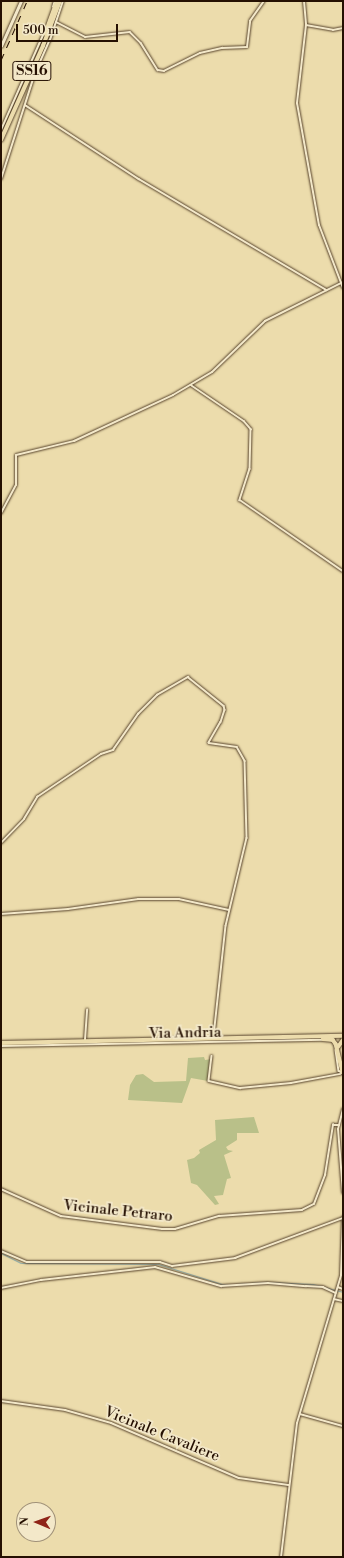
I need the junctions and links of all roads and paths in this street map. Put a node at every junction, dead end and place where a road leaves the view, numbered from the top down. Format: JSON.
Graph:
{"nodes":[{"id":1,"x":21,"y":1,"type":"edge"},
{"id":2,"x":57,"y":1,"type":"edge"},
{"id":3,"x":63,"y":1,"type":"edge"},
{"id":4,"x":264,"y":1,"type":"edge"},
{"id":5,"x":304,"y":1,"type":"edge"},
{"id":6,"x":56,"y":22,"type":"junction"},
{"id":7,"x":306,"y":25,"type":"junction"},
{"id":8,"x":343,"y":28,"type":"edge"},
{"id":9,"x":1,"y":46,"type":"edge"},
{"id":10,"x":25,"y":105,"type":"junction"},
{"id":11,"x":1,"y":130,"type":"edge"},
{"id":12,"x":1,"y":135,"type":"edge"},
{"id":13,"x":1,"y":140,"type":"edge"},
{"id":14,"x":1,"y":179,"type":"edge"},
{"id":15,"x":342,"y":282,"type":"edge"},
{"id":16,"x":343,"y":288,"type":"edge"},
{"id":17,"x":327,"y":290,"type":"junction"},
{"id":18,"x":191,"y":385,"type":"junction"},
{"id":19,"x":1,"y":513,"type":"edge"},
{"id":20,"x":343,"y":571,"type":"edge"},
{"id":21,"x":1,"y":843,"type":"edge"},
{"id":22,"x":229,"y":910,"type":"junction"},
{"id":23,"x":1,"y":914,"type":"edge"},
{"id":24,"x":87,"y":1010,"type":"dead end"},
{"id":25,"x":214,"y":1037,"type":"junction"},
{"id":26,"x":343,"y":1037,"type":"edge"},
{"id":27,"x":321,"y":1039,"type":"junction"},
{"id":28,"x":85,"y":1040,"type":"junction"},
{"id":29,"x":1,"y":1044,"type":"edge"},
{"id":30,"x":338,"y":1048,"type":"junction"},
{"id":31,"x":212,"y":1056,"type":"dead end"},
{"id":32,"x":343,"y":1073,"type":"edge"},
{"id":33,"x":343,"y":1109,"type":"edge"},
{"id":34,"x":339,"y":1125,"type":"junction"},
{"id":35,"x":1,"y":1189,"type":"edge"},
{"id":36,"x":343,"y":1193,"type":"edge"},
{"id":37,"x":343,"y":1218,"type":"edge"},
{"id":38,"x":1,"y":1251,"type":"edge"},
{"id":39,"x":1,"y":1288,"type":"edge"},
{"id":40,"x":343,"y":1289,"type":"edge"},
{"id":41,"x":337,"y":1290,"type":"junction"},
{"id":42,"x":334,"y":1299,"type":"junction"},
{"id":43,"x":343,"y":1301,"type":"edge"},
{"id":44,"x":1,"y":1401,"type":"edge"},
{"id":45,"x":300,"y":1414,"type":"junction"},
{"id":46,"x":343,"y":1426,"type":"edge"},
{"id":47,"x":289,"y":1485,"type":"junction"},
{"id":48,"x":281,"y":1557,"type":"edge"}],
"edges":[{"from":1,"to":9,"type":"main road","number":"SS16"},
{"from":2,"to":11,"type":"street"},
{"from":2,"to":12,"type":"highway","number":"SS16"},
{"from":2,"to":13,"type":"highway","number":"SS16"},
{"from":3,"to":6,"type":"street"},
{"from":4,"to":6,"type":"street"},
{"from":5,"to":7,"type":"street"},
{"from":6,"to":10,"type":"street"},
{"from":7,"to":8,"type":"street"},
{"from":7,"to":15,"type":"street"},
{"from":10,"to":14,"type":"street"},
{"from":10,"to":17,"type":"street"},
{"from":15,"to":16,"type":"street"},
{"from":15,"to":17,"type":"street"},
{"from":17,"to":18,"type":"street"},
{"from":18,"to":19,"type":"street"},
{"from":18,"to":20,"type":"street"},
{"from":21,"to":22,"type":"street"},
{"from":22,"to":23,"type":"street"},
{"from":22,"to":25,"type":"street"},
{"from":24,"to":28,"type":"street"},
{"from":25,"to":26,"type":"street","name":"Via Andria"},
{"from":25,"to":28,"type":"street","name":"Via Andria"},
{"from":26,"to":27,"type":"highway"},
{"from":26,"to":29,"type":"highway"},
{"from":26,"to":30,"type":"highway"},
{"from":27,"to":29,"type":"highway"},
{"from":27,"to":30,"type":"highway"},
{"from":28,"to":29,"type":"street","name":"Via Andria"},
{"from":29,"to":32,"type":"street","name":"Via Andria"},
{"from":30,"to":32,"type":"highway"},
{"from":31,"to":32,"type":"street"},
{"from":33,"to":34,"type":"street"},
{"from":34,"to":35,"type":"street","name":"Vicinale Petraro"},
{"from":34,"to":36,"type":"street"},
{"from":37,"to":38,"type":"street"},
{"from":37,"to":41,"type":"street"},
{"from":39,"to":41,"type":"street"},
{"from":40,"to":41,"type":"street"},
{"from":41,"to":42,"type":"street"},
{"from":42,"to":43,"type":"street"},
{"from":42,"to":45,"type":"street"},
{"from":44,"to":47,"type":"street","name":"Vicinale Cavaliere"},
{"from":45,"to":46,"type":"street"},
{"from":45,"to":47,"type":"street"},
{"from":47,"to":48,"type":"street"}]}
